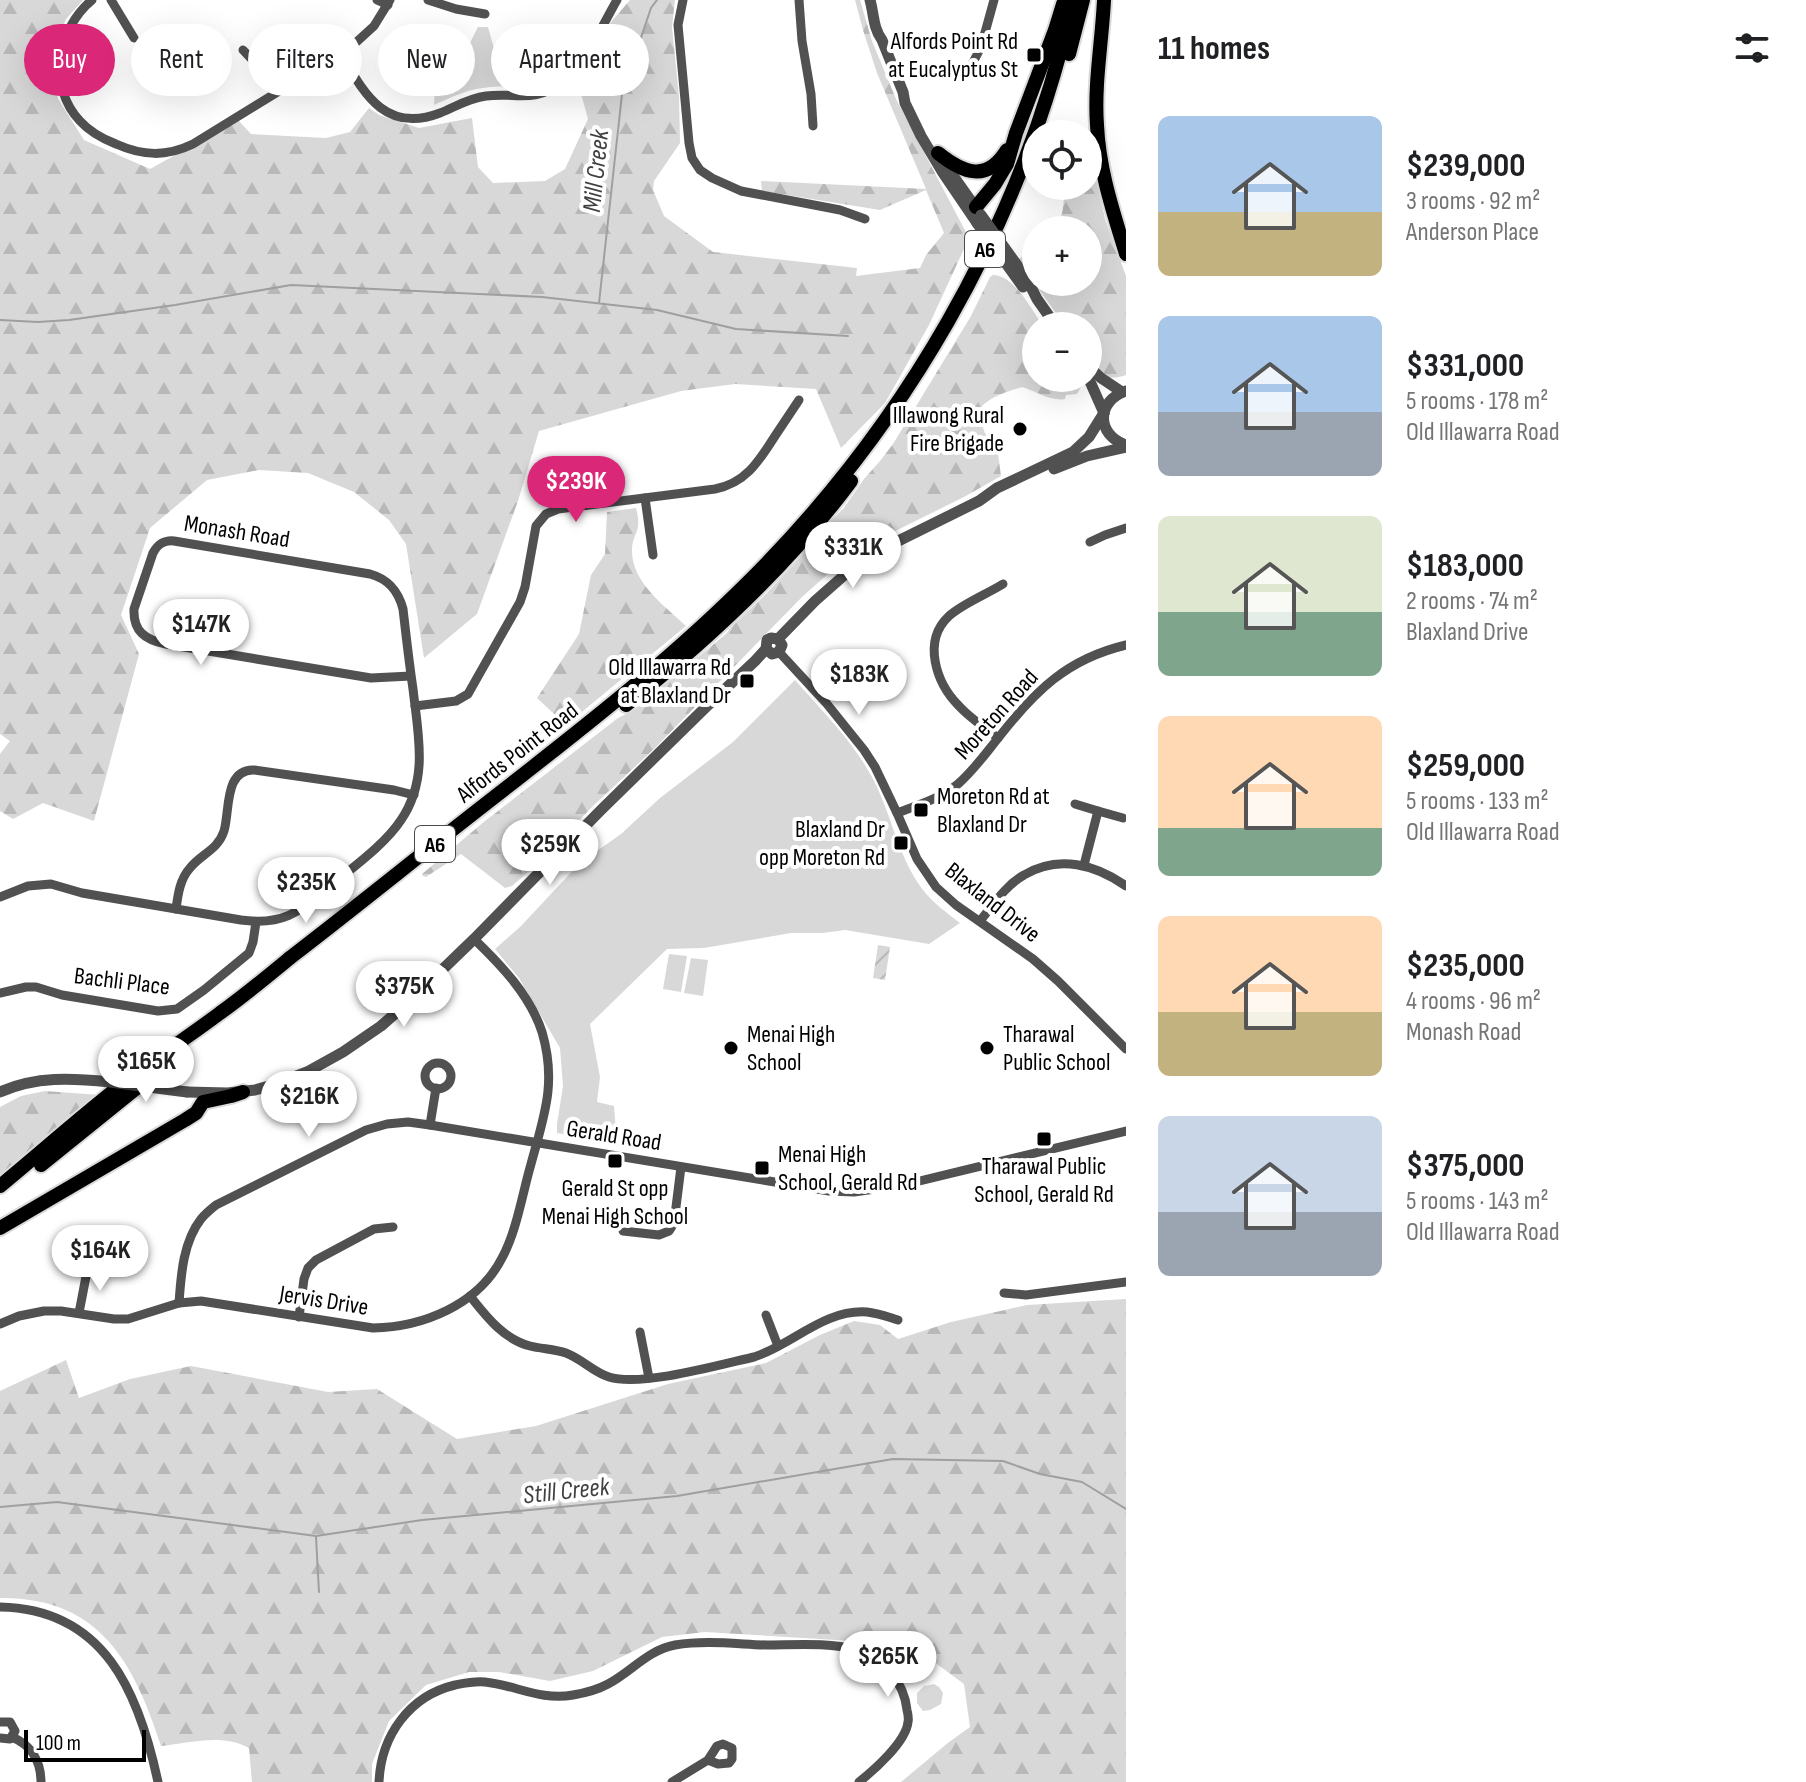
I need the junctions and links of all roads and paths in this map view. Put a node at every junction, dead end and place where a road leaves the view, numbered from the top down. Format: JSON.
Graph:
{"nodes":[{"id":1,"x":92,"y":0,"type":"edge"},
{"id":2,"x":111,"y":0,"type":"edge"},
{"id":3,"x":377,"y":0,"type":"edge"},
{"id":4,"x":428,"y":0,"type":"edge"},
{"id":5,"x":617,"y":0,"type":"edge"},
{"id":6,"x":683,"y":0,"type":"edge"},
{"id":7,"x":799,"y":0,"type":"edge"},
{"id":8,"x":994,"y":0,"type":"edge"},
{"id":9,"x":1064,"y":0,"type":"edge"},
{"id":10,"x":1073,"y":0,"type":"edge"},
{"id":11,"x":1083,"y":0,"type":"edge"},
{"id":12,"x":1104,"y":0,"type":"edge"},
{"id":13,"x":389,"y":3,"type":"edge"},
{"id":14,"x":871,"y":3,"type":"edge"},
{"id":15,"x":485,"y":14,"type":"dead end"},
{"id":16,"x":131,"y":33,"type":"edge"},
{"id":17,"x":362,"y":37,"type":"edge"},
{"id":18,"x":243,"y":50,"type":"dead end"},
{"id":19,"x":248,"y":55,"type":"edge"},
{"id":20,"x":968,"y":72,"type":"dead end"},
{"id":21,"x":362,"y":88,"type":"edge"},
{"id":22,"x":903,"y":92,"type":"junction"},
{"id":23,"x":270,"y":96,"type":"edge"},
{"id":24,"x":1048,"y":120,"type":"edge"},
{"id":25,"x":813,"y":126,"type":"dead end"},
{"id":26,"x":1016,"y":133,"type":"junction"},
{"id":27,"x":938,"y":153,"type":"junction"},
{"id":28,"x":1022,"y":187,"type":"edge"},
{"id":29,"x":977,"y":216,"type":"junction"},
{"id":30,"x":865,"y":219,"type":"dead end"},
{"id":31,"x":1126,"y":254,"type":"edge"},
{"id":32,"x":1046,"y":312,"type":"edge"},
{"id":33,"x":1102,"y":379,"type":"edge"},
{"id":34,"x":1095,"y":392,"type":"edge"},
{"id":35,"x":1124,"y":392,"type":"edge"},
{"id":36,"x":799,"y":400,"type":"dead end"},
{"id":37,"x":1104,"y":413,"type":"junction"},
{"id":38,"x":1126,"y":446,"type":"edge"},
{"id":39,"x":645,"y":498,"type":"junction"},
{"id":40,"x":979,"y":501,"type":"junction"},
{"id":41,"x":1126,"y":528,"type":"edge"},
{"id":42,"x":1090,"y":542,"type":"dead end"},
{"id":43,"x":653,"y":555,"type":"dead end"},
{"id":44,"x":1003,"y":584,"type":"dead end"},
{"id":45,"x":778,"y":639,"type":"junction"},
{"id":46,"x":1126,"y":645,"type":"edge"},
{"id":47,"x":766,"y":649,"type":"junction"},
{"id":48,"x":779,"y":652,"type":"junction"},
{"id":49,"x":411,"y":676,"type":"junction"},
{"id":50,"x":415,"y":706,"type":"junction"},
{"id":51,"x":998,"y":738,"type":"junction"},
{"id":52,"x":414,"y":795,"type":"junction"},
{"id":53,"x":1075,"y":804,"type":"dead end"},
{"id":54,"x":1098,"y":811,"type":"junction"},
{"id":55,"x":897,"y":813,"type":"junction"},
{"id":56,"x":1123,"y":818,"type":"dead end"},
{"id":57,"x":1084,"y":865,"type":"junction"},
{"id":58,"x":1126,"y":886,"type":"edge"},
{"id":59,"x":0,"y":897,"type":"edge"},
{"id":60,"x":176,"y":909,"type":"junction"},
{"id":61,"x":980,"y":921,"type":"junction"},
{"id":62,"x":256,"y":922,"type":"junction"},
{"id":63,"x":474,"y":939,"type":"junction"},
{"id":64,"x":0,"y":993,"type":"edge"},
{"id":65,"x":1126,"y":1049,"type":"edge"},
{"id":66,"x":436,"y":1088,"type":"dead end"},
{"id":67,"x":0,"y":1092,"type":"edge"},
{"id":68,"x":243,"y":1092,"type":"junction"},
{"id":69,"x":430,"y":1125,"type":"junction"},
{"id":70,"x":1126,"y":1131,"type":"edge"},
{"id":71,"x":537,"y":1143,"type":"junction"},
{"id":72,"x":681,"y":1167,"type":"junction"},
{"id":73,"x":0,"y":1186,"type":"edge"},
{"id":74,"x":0,"y":1198,"type":"edge"},
{"id":75,"x":393,"y":1227,"type":"dead end"},
{"id":76,"x":0,"y":1228,"type":"edge"},
{"id":77,"x":623,"y":1231,"type":"dead end"},
{"id":78,"x":88,"y":1266,"type":"dead end"},
{"id":79,"x":1126,"y":1282,"type":"edge"},
{"id":80,"x":1004,"y":1293,"type":"dead end"},
{"id":81,"x":470,"y":1296,"type":"junction"},
{"id":82,"x":179,"y":1303,"type":"junction"},
{"id":83,"x":79,"y":1313,"type":"junction"},
{"id":84,"x":766,"y":1315,"type":"dead end"},
{"id":85,"x":299,"y":1317,"type":"junction"},
{"id":86,"x":898,"y":1320,"type":"dead end"},
{"id":87,"x":0,"y":1324,"type":"edge"},
{"id":88,"x":640,"y":1332,"type":"dead end"},
{"id":89,"x":778,"y":1346,"type":"junction"},
{"id":90,"x":649,"y":1378,"type":"junction"},
{"id":91,"x":0,"y":1607,"type":"edge"},
{"id":92,"x":0,"y":1722,"type":"edge"},
{"id":93,"x":12,"y":1737,"type":"junction"},
{"id":94,"x":0,"y":1738,"type":"edge"},
{"id":95,"x":708,"y":1760,"type":"dead end"},
{"id":96,"x":41,"y":1782,"type":"edge"},
{"id":97,"x":158,"y":1782,"type":"edge"},
{"id":98,"x":379,"y":1782,"type":"edge"},
{"id":99,"x":672,"y":1782,"type":"edge"},
{"id":100,"x":859,"y":1782,"type":"edge"}],
"edges":[{"from":1,"to":23,"type":"street"},
{"from":2,"to":16,"type":"street"},
{"from":3,"to":13,"type":"street"},
{"from":4,"to":15,"type":"street"},
{"from":5,"to":21,"type":"street"},
{"from":6,"to":30,"type":"street"},
{"from":7,"to":25,"type":"street"},
{"from":8,"to":20,"type":"street"},
{"from":9,"to":26,"type":"highway"},
{"from":10,"to":73,"type":"highway","name":"Alfords Point Road","number":"A6"},
{"from":11,"to":24,"type":"highway"},
{"from":12,"to":31,"type":"highway"},
{"from":13,"to":17,"type":"street"},
{"from":14,"to":22,"type":"street"},
{"from":18,"to":19,"type":"street"},
{"from":22,"to":27,"type":"street"},
{"from":22,"to":29,"type":"street"},
{"from":26,"to":27,"type":"highway"},
{"from":26,"to":29,"type":"highway"},
{"from":27,"to":29,"type":"street"},
{"from":28,"to":74,"type":"highway","name":"Alfords Point Road","number":"A6"},
{"from":29,"to":32,"type":"street","bridge":true},
{"from":33,"to":35,"type":"street"},
{"from":34,"to":37,"type":"street"},
{"from":35,"to":37,"type":"street"},
{"from":36,"to":39,"type":"street"},
{"from":37,"to":38,"type":"street"},
{"from":37,"to":40,"type":"street"},
{"from":38,"to":40,"type":"street"},
{"from":39,"to":43,"type":"street"},
{"from":39,"to":50,"type":"street"},
{"from":40,"to":45,"type":"street"},
{"from":41,"to":42,"type":"street"},
{"from":44,"to":51,"type":"street"},
{"from":45,"to":47,"type":"street"},
{"from":45,"to":48,"type":"street"},
{"from":46,"to":51,"type":"street","name":"Moreton Road"},
{"from":47,"to":48,"type":"street"},
{"from":47,"to":63,"type":"street"},
{"from":48,"to":55,"type":"street","name":"Blaxland Drive"},
{"from":49,"to":49,"type":"street","name":"Monash Road"},
{"from":49,"to":50,"type":"street","name":"Monash Road"},
{"from":50,"to":52,"type":"street","name":"Monash Road"},
{"from":51,"to":55,"type":"street","name":"Moreton Road"},
{"from":52,"to":60,"type":"street"},
{"from":52,"to":62,"type":"street","name":"Monash Road"},
{"from":53,"to":54,"type":"street"},
{"from":54,"to":56,"type":"street"},
{"from":54,"to":57,"type":"street"},
{"from":55,"to":61,"type":"street","name":"Blaxland Drive"},
{"from":57,"to":58,"type":"street"},
{"from":57,"to":61,"type":"street"},
{"from":59,"to":60,"type":"street","name":"Monash Road"},
{"from":60,"to":62,"type":"street","name":"Monash Road"},
{"from":61,"to":65,"type":"street","name":"Blaxland Drive"},
{"from":62,"to":64,"type":"street","name":"Bachli Place"},
{"from":63,"to":68,"type":"street"},
{"from":63,"to":71,"type":"street","name":"Jervis Drive"},
{"from":66,"to":69,"type":"street"},
{"from":67,"to":68,"type":"street","bridge":true},
{"from":68,"to":76,"type":"highway"},
{"from":69,"to":71,"type":"street","name":"Gerald Road"},
{"from":69,"to":82,"type":"street","name":"Gerald Road"},
{"from":70,"to":72,"type":"street","name":"Gerald Road"},
{"from":71,"to":72,"type":"street","name":"Gerald Road"},
{"from":71,"to":81,"type":"street","name":"Jervis Drive"},
{"from":72,"to":77,"type":"street"},
{"from":75,"to":85,"type":"street"},
{"from":78,"to":83,"type":"street"},
{"from":79,"to":80,"type":"street"},
{"from":81,"to":85,"type":"street","name":"Jervis Drive"},
{"from":81,"to":90,"type":"street"},
{"from":82,"to":83,"type":"street","name":"Jervis Drive"},
{"from":82,"to":85,"type":"street","name":"Jervis Drive"},
{"from":83,"to":87,"type":"street","name":"Jervis Drive"},
{"from":84,"to":89,"type":"street"},
{"from":86,"to":89,"type":"street"},
{"from":88,"to":90,"type":"street"},
{"from":89,"to":90,"type":"street"},
{"from":91,"to":97,"type":"street"},
{"from":92,"to":93,"type":"street"},
{"from":93,"to":94,"type":"street"},
{"from":93,"to":96,"type":"street"},
{"from":95,"to":99,"type":"street"},
{"from":98,"to":100,"type":"street"}]}
